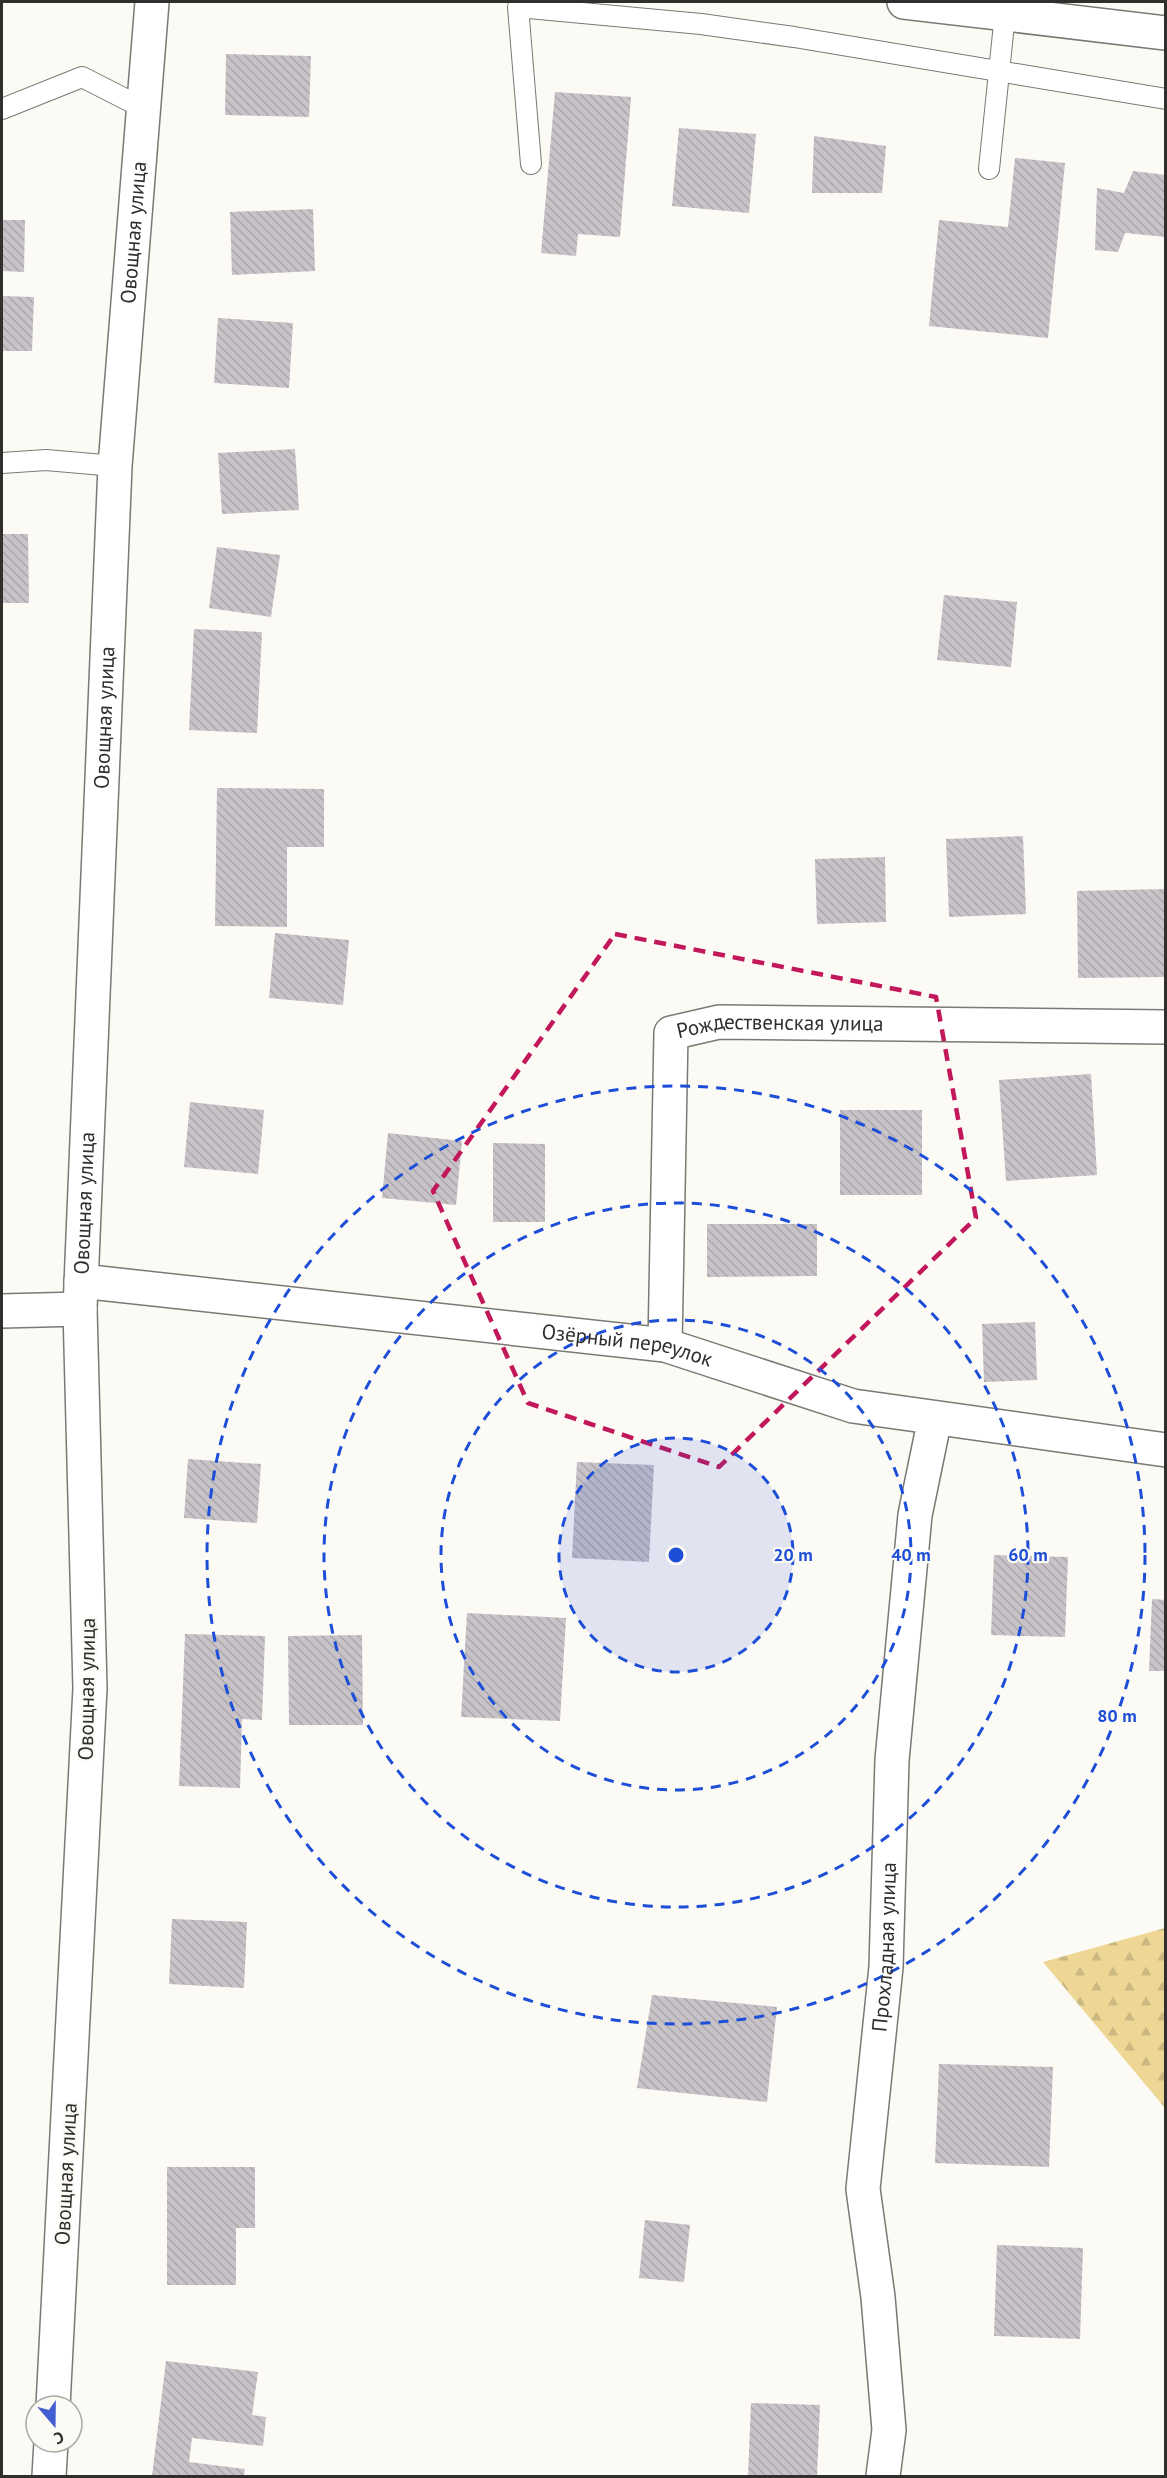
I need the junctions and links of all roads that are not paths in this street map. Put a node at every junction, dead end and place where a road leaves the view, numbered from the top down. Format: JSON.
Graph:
{"nodes":[{"id":1,"x":152,"y":2,"type":"edge"},
{"id":2,"x":904,"y":2,"type":"edge"},
{"id":3,"x":519,"y":4,"type":"edge"},
{"id":4,"x":1005,"y":14,"type":"junction"},
{"id":5,"x":1166,"y":33,"type":"edge"},
{"id":6,"x":999,"y":72,"type":"junction"},
{"id":7,"x":1166,"y":99,"type":"edge"},
{"id":8,"x":143,"y":108,"type":"junction"},
{"id":9,"x":2,"y":109,"type":"edge"},
{"id":10,"x":531,"y":164,"type":"dead end"},
{"id":11,"x":989,"y":170,"type":"dead end"},
{"id":12,"x":2,"y":463,"type":"edge"},
{"id":13,"x":115,"y":466,"type":"junction"},
{"id":14,"x":1166,"y":1027,"type":"edge"},
{"id":15,"x":80,"y":1295,"type":"junction"},
{"id":16,"x":2,"y":1311,"type":"edge"},
{"id":17,"x":665,"y":1345,"type":"junction"},
{"id":18,"x":935,"y":1418,"type":"junction"},
{"id":19,"x":1166,"y":1450,"type":"edge"},
{"id":20,"x":54,"y":2394,"type":"edge"},
{"id":21,"x":50,"y":2454,"type":"edge"},
{"id":22,"x":49,"y":2476,"type":"edge"},
{"id":23,"x":883,"y":2476,"type":"edge"}],
"edges":[{"from":1,"to":8,"type":"street","name":"Овощная улица"},
{"from":2,"to":4,"type":"street"},
{"from":3,"to":6,"type":"lane"},
{"from":3,"to":10,"type":"lane"},
{"from":4,"to":5,"type":"street"},
{"from":4,"to":6,"type":"lane"},
{"from":6,"to":7,"type":"lane"},
{"from":6,"to":11,"type":"lane"},
{"from":8,"to":9,"type":"lane"},
{"from":8,"to":13,"type":"street","name":"Овощная улица"},
{"from":12,"to":13,"type":"lane"},
{"from":13,"to":15,"type":"street","name":"Овощная улица"},
{"from":14,"to":17,"type":"street","name":"Рождественская улица"},
{"from":15,"to":16,"type":"street","name":"Озёрный переулок"},
{"from":15,"to":17,"type":"street","name":"Озёрный переулок"},
{"from":15,"to":20,"type":"street","name":"Овощная улица"},
{"from":17,"to":18,"type":"street","name":"Озёрный переулок"},
{"from":18,"to":19,"type":"street","name":"Озёрный переулок"},
{"from":18,"to":23,"type":"street","name":"Прохладная улица"},
{"from":21,"to":22,"type":"street"}]}
